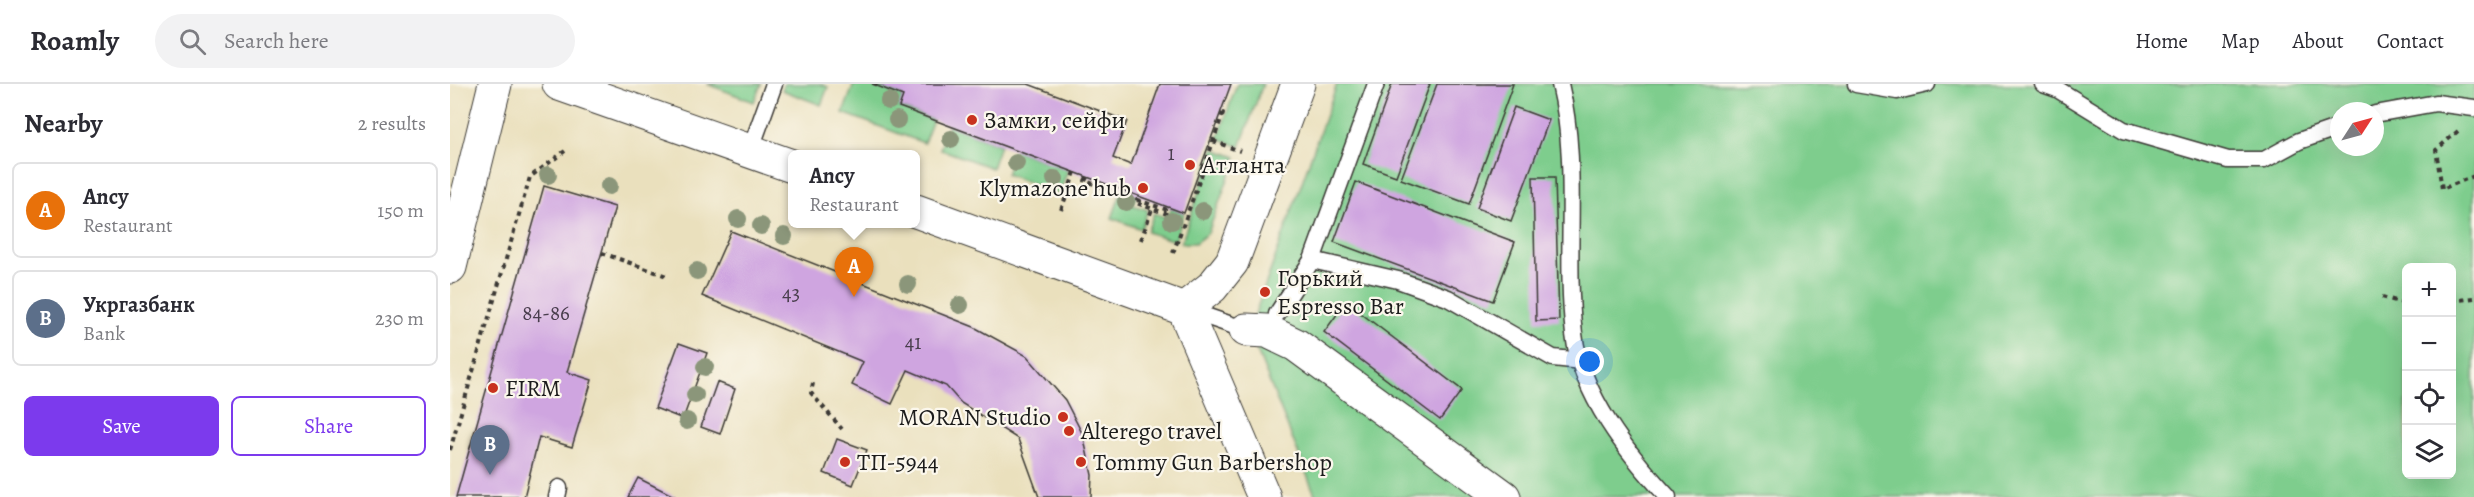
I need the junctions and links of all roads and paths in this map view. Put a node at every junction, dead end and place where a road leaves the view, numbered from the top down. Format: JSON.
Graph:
{"nodes":[{"id":1,"x":495,"y":84,"type":"edge"},
{"id":2,"x":559,"y":84,"type":"edge"},
{"id":3,"x":774,"y":84,"type":"edge"},
{"id":4,"x":1298,"y":84,"type":"edge"},
{"id":5,"x":1376,"y":84,"type":"edge"},
{"id":6,"x":1560,"y":84,"type":"edge"},
{"id":7,"x":1856,"y":84,"type":"edge"},
{"id":8,"x":1928,"y":84,"type":"edge"},
{"id":9,"x":2043,"y":84,"type":"edge"},
{"id":10,"x":2474,"y":108,"type":"edge"},
{"id":11,"x":1220,"y":112,"type":"dead end"},
{"id":12,"x":2384,"y":112,"type":"edge"},
{"id":13,"x":2466,"y":123,"type":"dead end"},
{"id":14,"x":2330,"y":129,"type":"edge"},
{"id":15,"x":1212,"y":141,"type":"junction"},
{"id":16,"x":565,"y":151,"type":"dead end"},
{"id":17,"x":750,"y":151,"type":"junction"},
{"id":18,"x":1243,"y":153,"type":"dead end"},
{"id":19,"x":788,"y":165,"type":"edge"},
{"id":20,"x":1075,"y":172,"type":"dead end"},
{"id":21,"x":2474,"y":176,"type":"edge"},
{"id":22,"x":1087,"y":177,"type":"dead end"},
{"id":23,"x":1111,"y":190,"type":"dead end"},
{"id":24,"x":1153,"y":206,"type":"dead end"},
{"id":25,"x":1061,"y":210,"type":"dead end"},
{"id":26,"x":920,"y":213,"type":"edge"},
{"id":27,"x":1141,"y":240,"type":"dead end"},
{"id":28,"x":602,"y":253,"type":"dead end"},
{"id":29,"x":1173,"y":253,"type":"dead end"},
{"id":30,"x":1312,"y":260,"type":"junction"},
{"id":31,"x":450,"y":267,"type":"edge"},
{"id":32,"x":667,"y":276,"type":"dead end"},
{"id":33,"x":2382,"y":297,"type":"dead end"},
{"id":34,"x":2474,"y":298,"type":"edge"},
{"id":35,"x":2456,"y":300,"type":"edge"},
{"id":36,"x":2402,"y":303,"type":"edge"},
{"id":37,"x":1184,"y":309,"type":"junction"},
{"id":38,"x":1277,"y":314,"type":"dead end"},
{"id":39,"x":1246,"y":330,"type":"joint"},
{"id":40,"x":1582,"y":361,"type":"junction"},
{"id":41,"x":813,"y":383,"type":"dead end"},
{"id":42,"x":842,"y":429,"type":"dead end"},
{"id":43,"x":450,"y":450,"type":"edge"},
{"id":44,"x":1264,"y":497,"type":"edge"},
{"id":45,"x":1504,"y":497,"type":"edge"},
{"id":46,"x":1668,"y":497,"type":"edge"}],
"edges":[{"from":1,"to":31,"type":"main road"},
{"from":2,"to":17,"type":"main road"},
{"from":3,"to":17,"type":"lane"},
{"from":4,"to":37,"type":"main road"},
{"from":5,"to":30,"type":"lane"},
{"from":6,"to":40,"type":"lane"},
{"from":7,"to":8,"type":"lane"},
{"from":9,"to":14,"type":"lane"},
{"from":10,"to":12,"type":"lane"},
{"from":11,"to":15,"type":"path"},
{"from":13,"to":21,"type":"path"},
{"from":15,"to":18,"type":"path"},
{"from":15,"to":29,"type":"path"},
{"from":16,"to":43,"type":"path"},
{"from":17,"to":19,"type":"main road"},
{"from":20,"to":25,"type":"path"},
{"from":22,"to":23,"type":"path"},
{"from":24,"to":27,"type":"path"},
{"from":26,"to":37,"type":"main road"},
{"from":28,"to":32,"type":"path"},
{"from":30,"to":38,"type":"lane"},
{"from":30,"to":40,"type":"lane"},
{"from":33,"to":36,"type":"path"},
{"from":34,"to":35,"type":"path"},
{"from":37,"to":39,"type":"lane"},
{"from":37,"to":44,"type":"main road"},
{"from":39,"to":45,"type":"main road"},
{"from":40,"to":46,"type":"lane"},
{"from":41,"to":42,"type":"path"}]}
